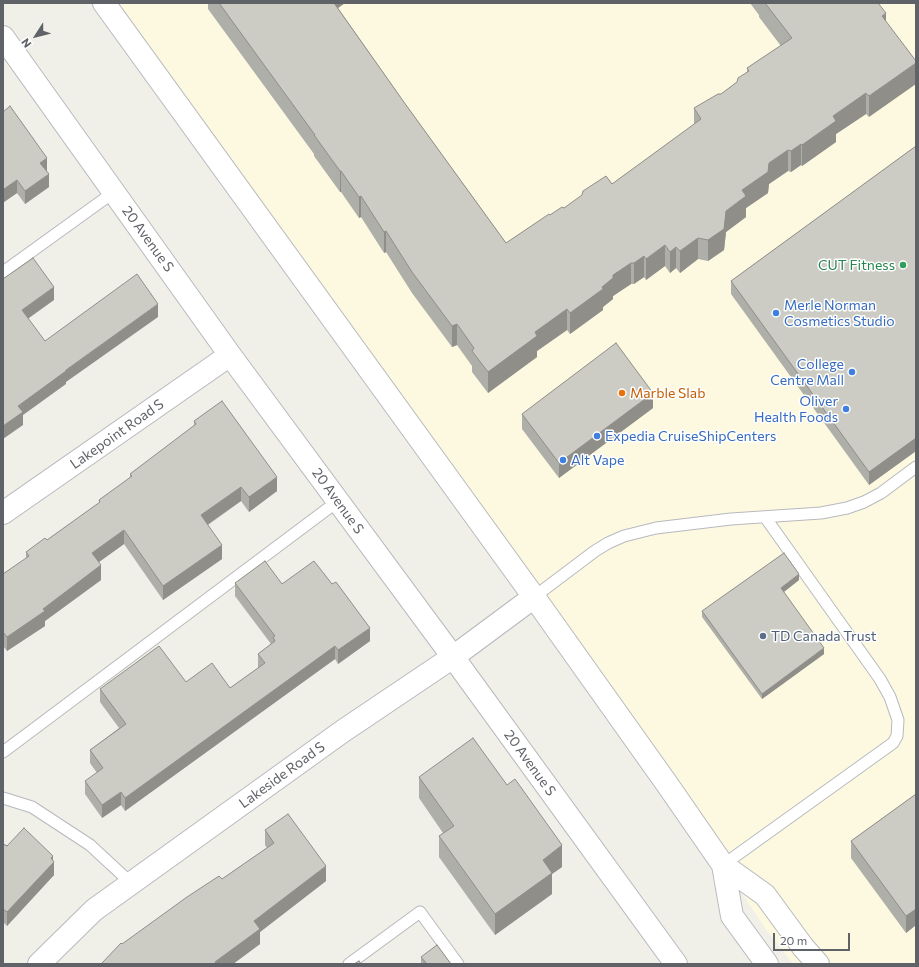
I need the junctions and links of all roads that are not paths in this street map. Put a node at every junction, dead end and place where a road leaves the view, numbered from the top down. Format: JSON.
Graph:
{"nodes":[{"id":1,"x":104,"y":3,"type":"edge"},
{"id":2,"x":4,"y":40,"type":"edge"},
{"id":3,"x":114,"y":192,"type":"junction"},
{"id":4,"x":3,"y":272,"type":"edge"},
{"id":5,"x":230,"y":355,"type":"junction"},
{"id":6,"x":916,"y":467,"type":"edge"},
{"id":7,"x":338,"y":501,"type":"junction"},
{"id":8,"x":3,"y":513,"type":"edge"},
{"id":9,"x":765,"y":516,"type":"junction"},
{"id":10,"x":534,"y":598,"type":"junction"},
{"id":11,"x":453,"y":657,"type":"junction"},
{"id":12,"x":3,"y":752,"type":"edge"},
{"id":13,"x":3,"y":798,"type":"edge"},
{"id":14,"x":723,"y":865,"type":"junction"},
{"id":15,"x":131,"y":883,"type":"junction"},
{"id":16,"x":667,"y":961,"type":"edge"},
{"id":17,"x":39,"y":964,"type":"edge"},
{"id":18,"x":349,"y":964,"type":"edge"},
{"id":19,"x":458,"y":964,"type":"edge"},
{"id":20,"x":767,"y":964,"type":"edge"},
{"id":21,"x":818,"y":964,"type":"edge"}],
"edges":[{"from":1,"to":10,"type":"street"},
{"from":2,"to":3,"type":"street","name":"20 Avenue S"},
{"from":3,"to":4,"type":"lane"},
{"from":3,"to":5,"type":"street","name":"20 Avenue S"},
{"from":5,"to":7,"type":"street","name":"20 Avenue S"},
{"from":5,"to":8,"type":"street","name":"Lakepoint Road S"},
{"from":6,"to":9,"type":"lane"},
{"from":7,"to":11,"type":"street","name":"20 Avenue S"},
{"from":7,"to":12,"type":"lane"},
{"from":9,"to":10,"type":"lane"},
{"from":9,"to":14,"type":"lane"},
{"from":10,"to":11,"type":"street","name":"Lakeside Road S"},
{"from":10,"to":14,"type":"street"},
{"from":11,"to":15,"type":"street","name":"Lakeside Road S"},
{"from":11,"to":16,"type":"street","name":"20 Avenue S"},
{"from":13,"to":15,"type":"lane"},
{"from":14,"to":20,"type":"street"},
{"from":14,"to":21,"type":"street"},
{"from":15,"to":17,"type":"street","name":"Lakeside Road S"},
{"from":18,"to":19,"type":"lane"}]}
